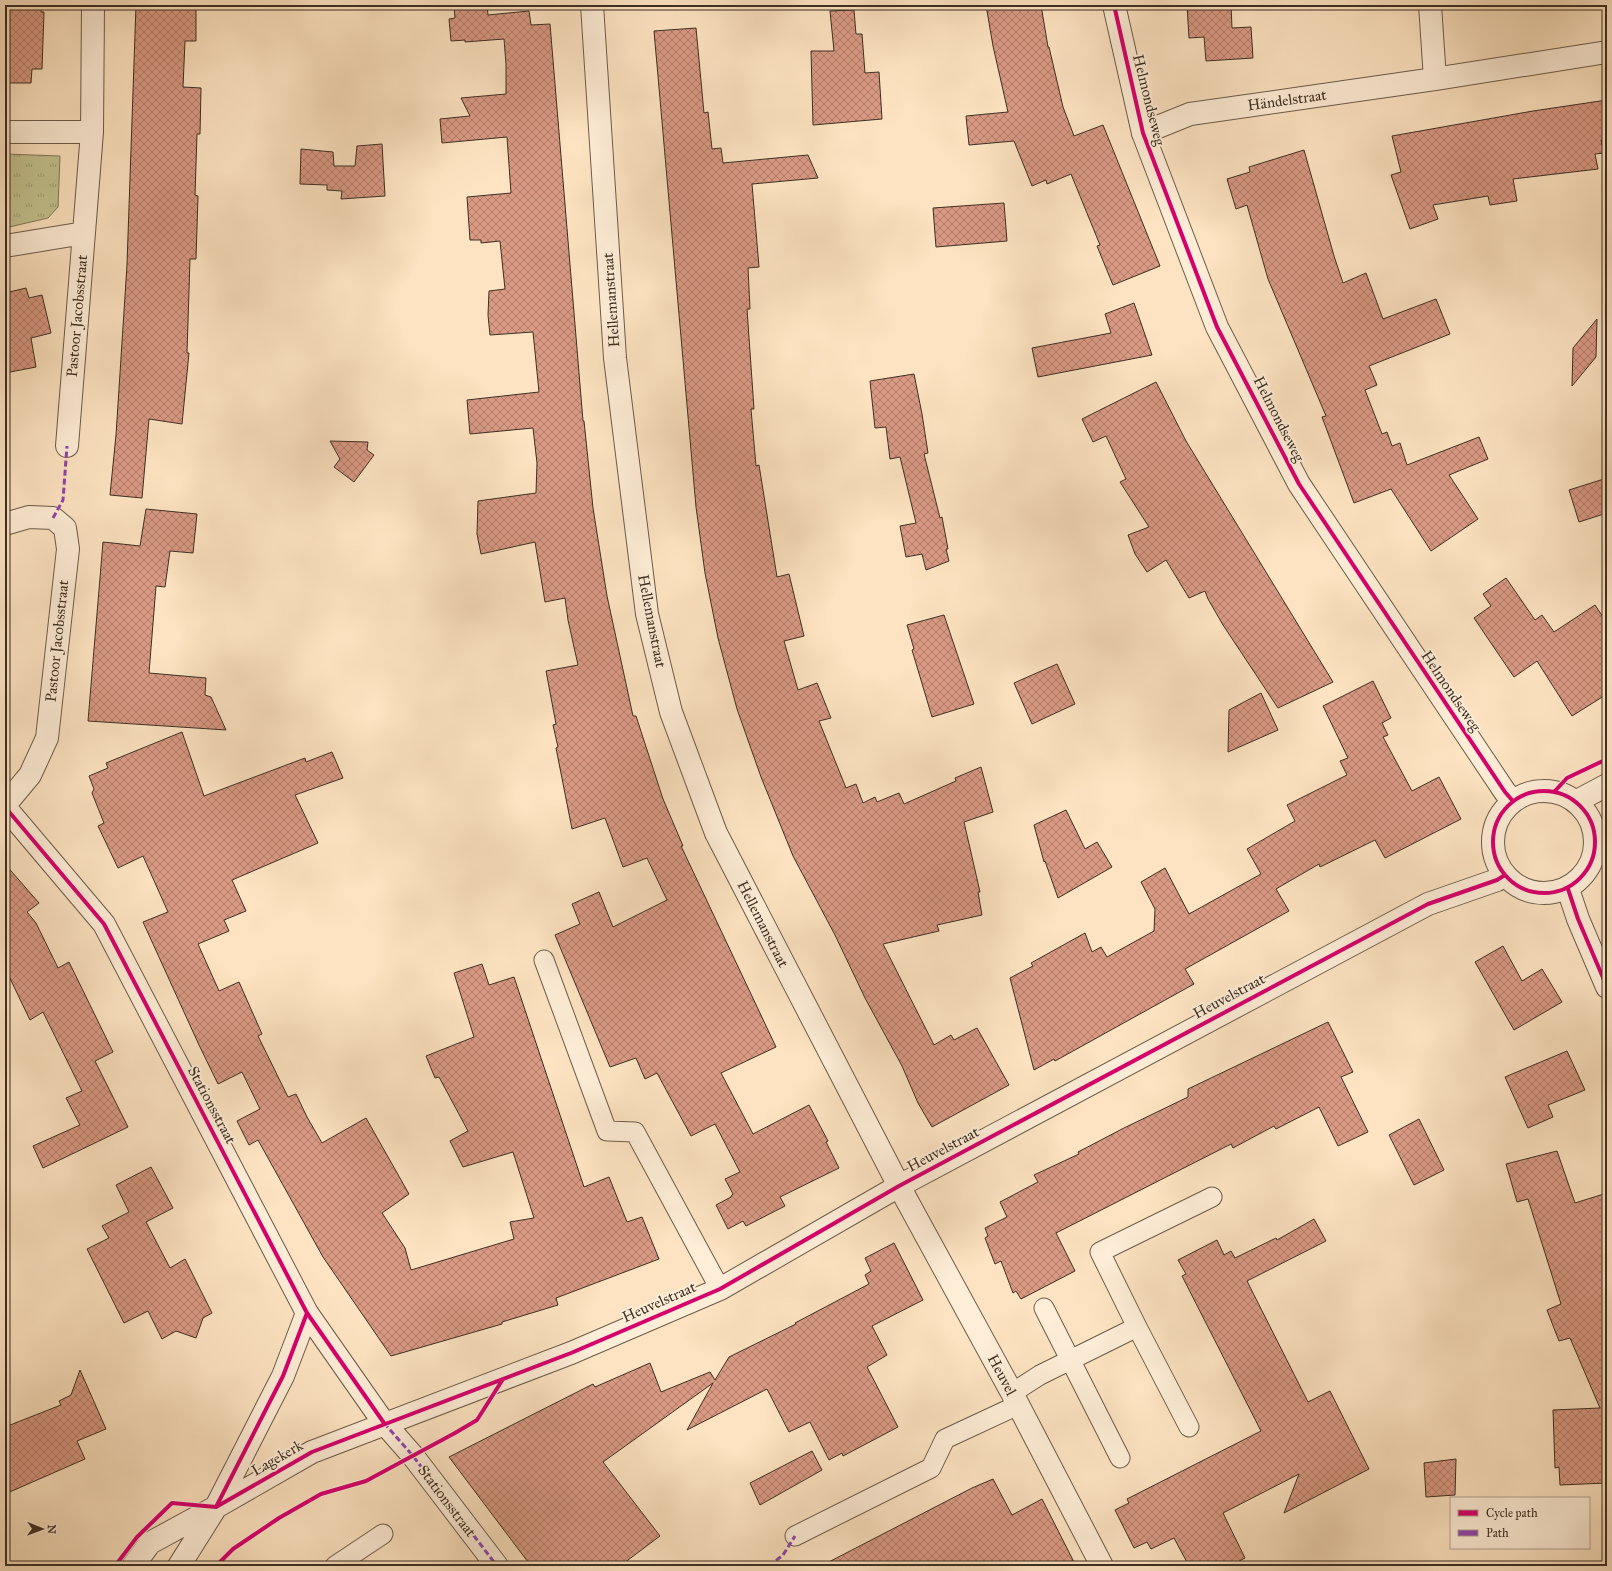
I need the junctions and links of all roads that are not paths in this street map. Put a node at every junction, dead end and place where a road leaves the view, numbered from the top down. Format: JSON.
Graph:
{"nodes":[{"id":1,"x":93,"y":5,"type":"edge"},
{"id":2,"x":592,"y":5,"type":"edge"},
{"id":3,"x":1114,"y":5,"type":"edge"},
{"id":4,"x":1430,"y":5,"type":"edge"},
{"id":5,"x":1607,"y":52,"type":"edge"},
{"id":6,"x":1435,"y":79,"type":"junction"},
{"id":7,"x":5,"y":132,"type":"edge"},
{"id":8,"x":92,"y":132,"type":"junction"},
{"id":9,"x":1143,"y":133,"type":"junction"},
{"id":10,"x":84,"y":233,"type":"junction"},
{"id":11,"x":5,"y":246,"type":"edge"},
{"id":12,"x":67,"y":446,"type":"dead end"},
{"id":13,"x":5,"y":524,"type":"edge"},
{"id":14,"x":1607,"y":785,"type":"edge"},
{"id":15,"x":1512,"y":800,"type":"junction"},
{"id":16,"x":1577,"y":801,"type":"junction"},
{"id":17,"x":5,"y":806,"type":"edge"},
{"id":18,"x":1602,"y":835,"type":"edge"},
{"id":19,"x":1505,"y":875,"type":"junction"},
{"id":20,"x":1568,"y":889,"type":"junction"},
{"id":21,"x":544,"y":960,"type":"dead end"},
{"id":22,"x":1607,"y":988,"type":"edge"},
{"id":23,"x":899,"y":1186,"type":"junction"},
{"id":24,"x":1212,"y":1197,"type":"dead end"},
{"id":25,"x":720,"y":1289,"type":"junction"},
{"id":26,"x":1044,"y":1308,"type":"dead end"},
{"id":27,"x":307,"y":1313,"type":"junction"},
{"id":28,"x":1136,"y":1327,"type":"junction"},
{"id":29,"x":1071,"y":1360,"type":"junction"},
{"id":30,"x":1015,"y":1399,"type":"junction"},
{"id":31,"x":384,"y":1424,"type":"junction"},
{"id":32,"x":1189,"y":1427,"type":"dead end"},
{"id":33,"x":1120,"y":1458,"type":"dead end"},
{"id":34,"x":216,"y":1507,"type":"junction"},
{"id":35,"x":383,"y":1534,"type":"dead end"},
{"id":36,"x":795,"y":1536,"type":"dead end"},
{"id":37,"x":133,"y":1566,"type":"edge"},
{"id":38,"x":179,"y":1566,"type":"edge"},
{"id":39,"x":336,"y":1566,"type":"edge"},
{"id":40,"x":497,"y":1566,"type":"edge"},
{"id":41,"x":1102,"y":1566,"type":"edge"}],
"edges":[{"from":1,"to":8,"type":"street","name":"Pastoor Jacobsstraat"},
{"from":2,"to":23,"type":"street","name":"Hellemanstraat"},
{"from":3,"to":9,"type":"street","name":"Helmondseweg"},
{"from":4,"to":6,"type":"street"},
{"from":5,"to":6,"type":"street","name":"Händelstraat"},
{"from":6,"to":9,"type":"street","name":"Händelstraat"},
{"from":7,"to":8,"type":"street"},
{"from":8,"to":10,"type":"street","name":"Pastoor Jacobsstraat"},
{"from":9,"to":15,"type":"street","name":"Helmondseweg"},
{"from":10,"to":11,"type":"street","name":"Pastoor Jacobsstraat"},
{"from":10,"to":12,"type":"street","name":"Pastoor Jacobsstraat"},
{"from":13,"to":17,"type":"street","name":"Pastoor Jacobsstraat"},
{"from":14,"to":16,"type":"street"},
{"from":15,"to":16,"type":"street"},
{"from":15,"to":19,"type":"street"},
{"from":16,"to":18,"type":"street"},
{"from":17,"to":27,"type":"street","name":"Stationsstraat"},
{"from":18,"to":20,"type":"street"},
{"from":19,"to":20,"type":"street"},
{"from":19,"to":23,"type":"street","name":"Heuvelstraat"},
{"from":20,"to":22,"type":"street"},
{"from":21,"to":25,"type":"lane"},
{"from":23,"to":25,"type":"street","name":"Heuvelstraat"},
{"from":23,"to":30,"type":"street","name":"Heuvel"},
{"from":24,"to":28,"type":"lane"},
{"from":25,"to":31,"type":"street","name":"Heuvelstraat"},
{"from":26,"to":29,"type":"lane"},
{"from":27,"to":31,"type":"street","name":"Stationsstraat"},
{"from":27,"to":34,"type":"street"},
{"from":28,"to":29,"type":"lane"},
{"from":28,"to":32,"type":"lane"},
{"from":29,"to":30,"type":"lane"},
{"from":29,"to":33,"type":"lane"},
{"from":30,"to":36,"type":"lane"},
{"from":30,"to":41,"type":"street","name":"Heuvel"},
{"from":31,"to":34,"type":"street","name":"Lagekerk"},
{"from":31,"to":40,"type":"street","name":"Stationsstraat"},
{"from":34,"to":37,"type":"street","name":"Lagekerk"},
{"from":34,"to":38,"type":"street","name":"Lagekerk"},
{"from":35,"to":39,"type":"lane"}]}
